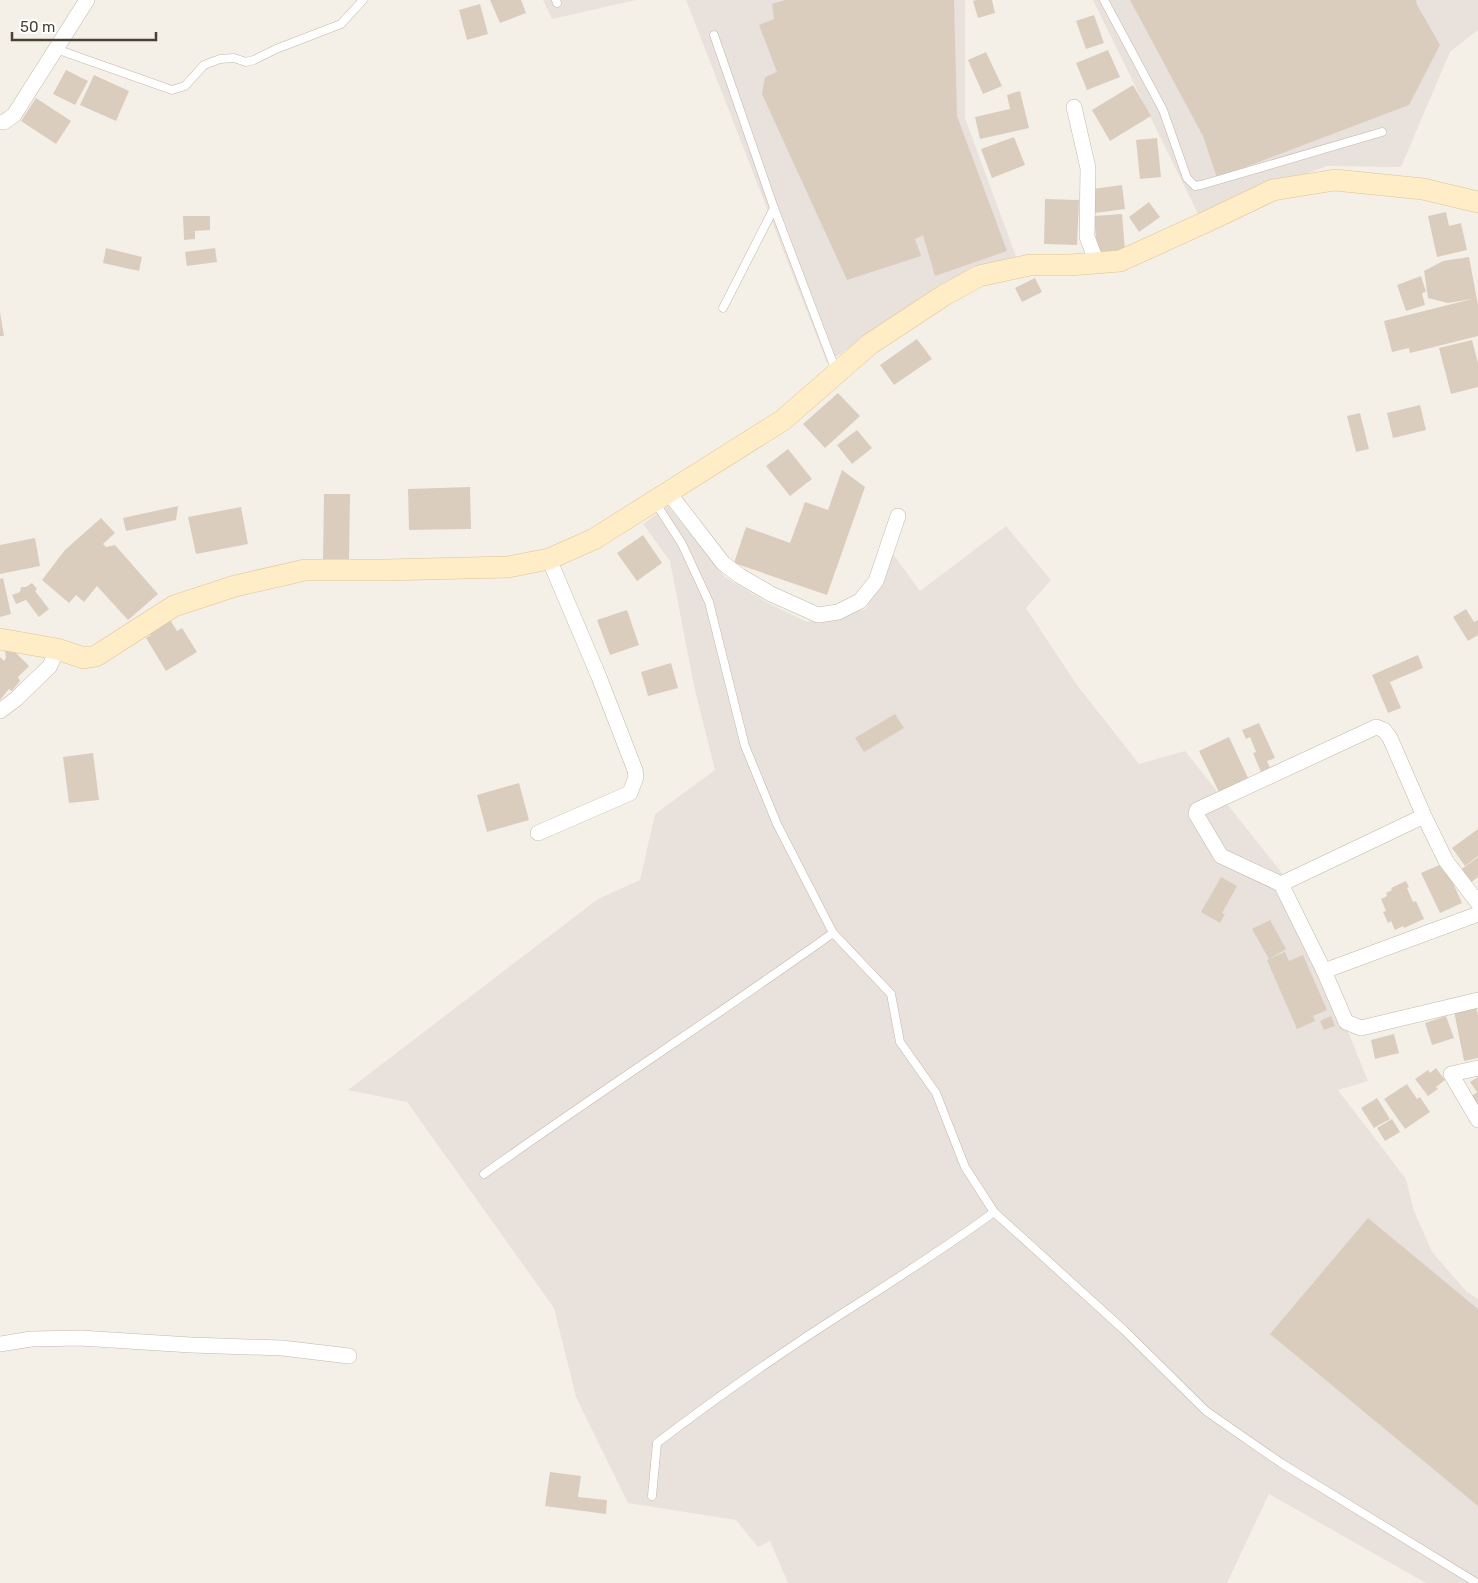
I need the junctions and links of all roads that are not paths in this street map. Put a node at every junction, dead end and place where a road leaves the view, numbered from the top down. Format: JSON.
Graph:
{"nodes":[{"id":1,"x":87,"y":0,"type":"edge"},
{"id":2,"x":363,"y":0,"type":"edge"},
{"id":3,"x":1104,"y":0,"type":"edge"},
{"id":4,"x":714,"y":35,"type":"dead end"},
{"id":5,"x":56,"y":49,"type":"junction"},
{"id":6,"x":1074,"y":106,"type":"dead end"},
{"id":7,"x":0,"y":122,"type":"edge"},
{"id":8,"x":1382,"y":132,"type":"dead end"},
{"id":9,"x":1478,"y":202,"type":"edge"},
{"id":10,"x":774,"y":208,"type":"junction"},
{"id":11,"x":1097,"y":263,"type":"junction"},
{"id":12,"x":724,"y":308,"type":"dead end"},
{"id":13,"x":837,"y":373,"type":"junction"},
{"id":14,"x":662,"y":497,"type":"junction"},
{"id":15,"x":898,"y":516,"type":"dead end"},
{"id":16,"x":549,"y":558,"type":"junction"},
{"id":17,"x":0,"y":639,"type":"edge"},
{"id":18,"x":57,"y":649,"type":"junction"},
{"id":19,"x":0,"y":711,"type":"edge"},
{"id":20,"x":1424,"y":816,"type":"junction"},
{"id":21,"x":538,"y":833,"type":"dead end"},
{"id":22,"x":1281,"y":884,"type":"junction"},
{"id":23,"x":1478,"y":903,"type":"edge"},
{"id":24,"x":1478,"y":914,"type":"edge"},
{"id":25,"x":833,"y":933,"type":"junction"},
{"id":26,"x":1324,"y":971,"type":"junction"},
{"id":27,"x":1478,"y":1000,"type":"edge"},
{"id":28,"x":1478,"y":1068,"type":"edge"},
{"id":29,"x":1478,"y":1120,"type":"edge"},
{"id":30,"x":484,"y":1174,"type":"dead end"},
{"id":31,"x":994,"y":1212,"type":"junction"},
{"id":32,"x":0,"y":1344,"type":"edge"},
{"id":33,"x":349,"y":1356,"type":"dead end"},
{"id":34,"x":652,"y":1496,"type":"dead end"},
{"id":35,"x":1477,"y":1583,"type":"edge"}],
"edges":[{"from":1,"to":5,"type":"street"},
{"from":2,"to":5,"type":"lane"},
{"from":3,"to":8,"type":"lane"},
{"from":4,"to":10,"type":"lane"},
{"from":5,"to":7,"type":"street"},
{"from":6,"to":11,"type":"street"},
{"from":9,"to":11,"type":"street"},
{"from":10,"to":12,"type":"lane"},
{"from":10,"to":13,"type":"lane"},
{"from":11,"to":13,"type":"street"},
{"from":13,"to":14,"type":"street"},
{"from":14,"to":15,"type":"street"},
{"from":14,"to":16,"type":"street"},
{"from":14,"to":25,"type":"lane"},
{"from":16,"to":18,"type":"street"},
{"from":16,"to":21,"type":"street"},
{"from":17,"to":18,"type":"street"},
{"from":18,"to":19,"type":"street"},
{"from":20,"to":22,"type":"street"},
{"from":20,"to":22,"type":"street"},
{"from":20,"to":23,"type":"street"},
{"from":22,"to":26,"type":"street"},
{"from":24,"to":26,"type":"street"},
{"from":25,"to":30,"type":"lane"},
{"from":25,"to":31,"type":"lane"},
{"from":26,"to":27,"type":"street"},
{"from":28,"to":29,"type":"street"},
{"from":31,"to":34,"type":"lane"},
{"from":31,"to":35,"type":"lane"},
{"from":32,"to":33,"type":"street"}]}
